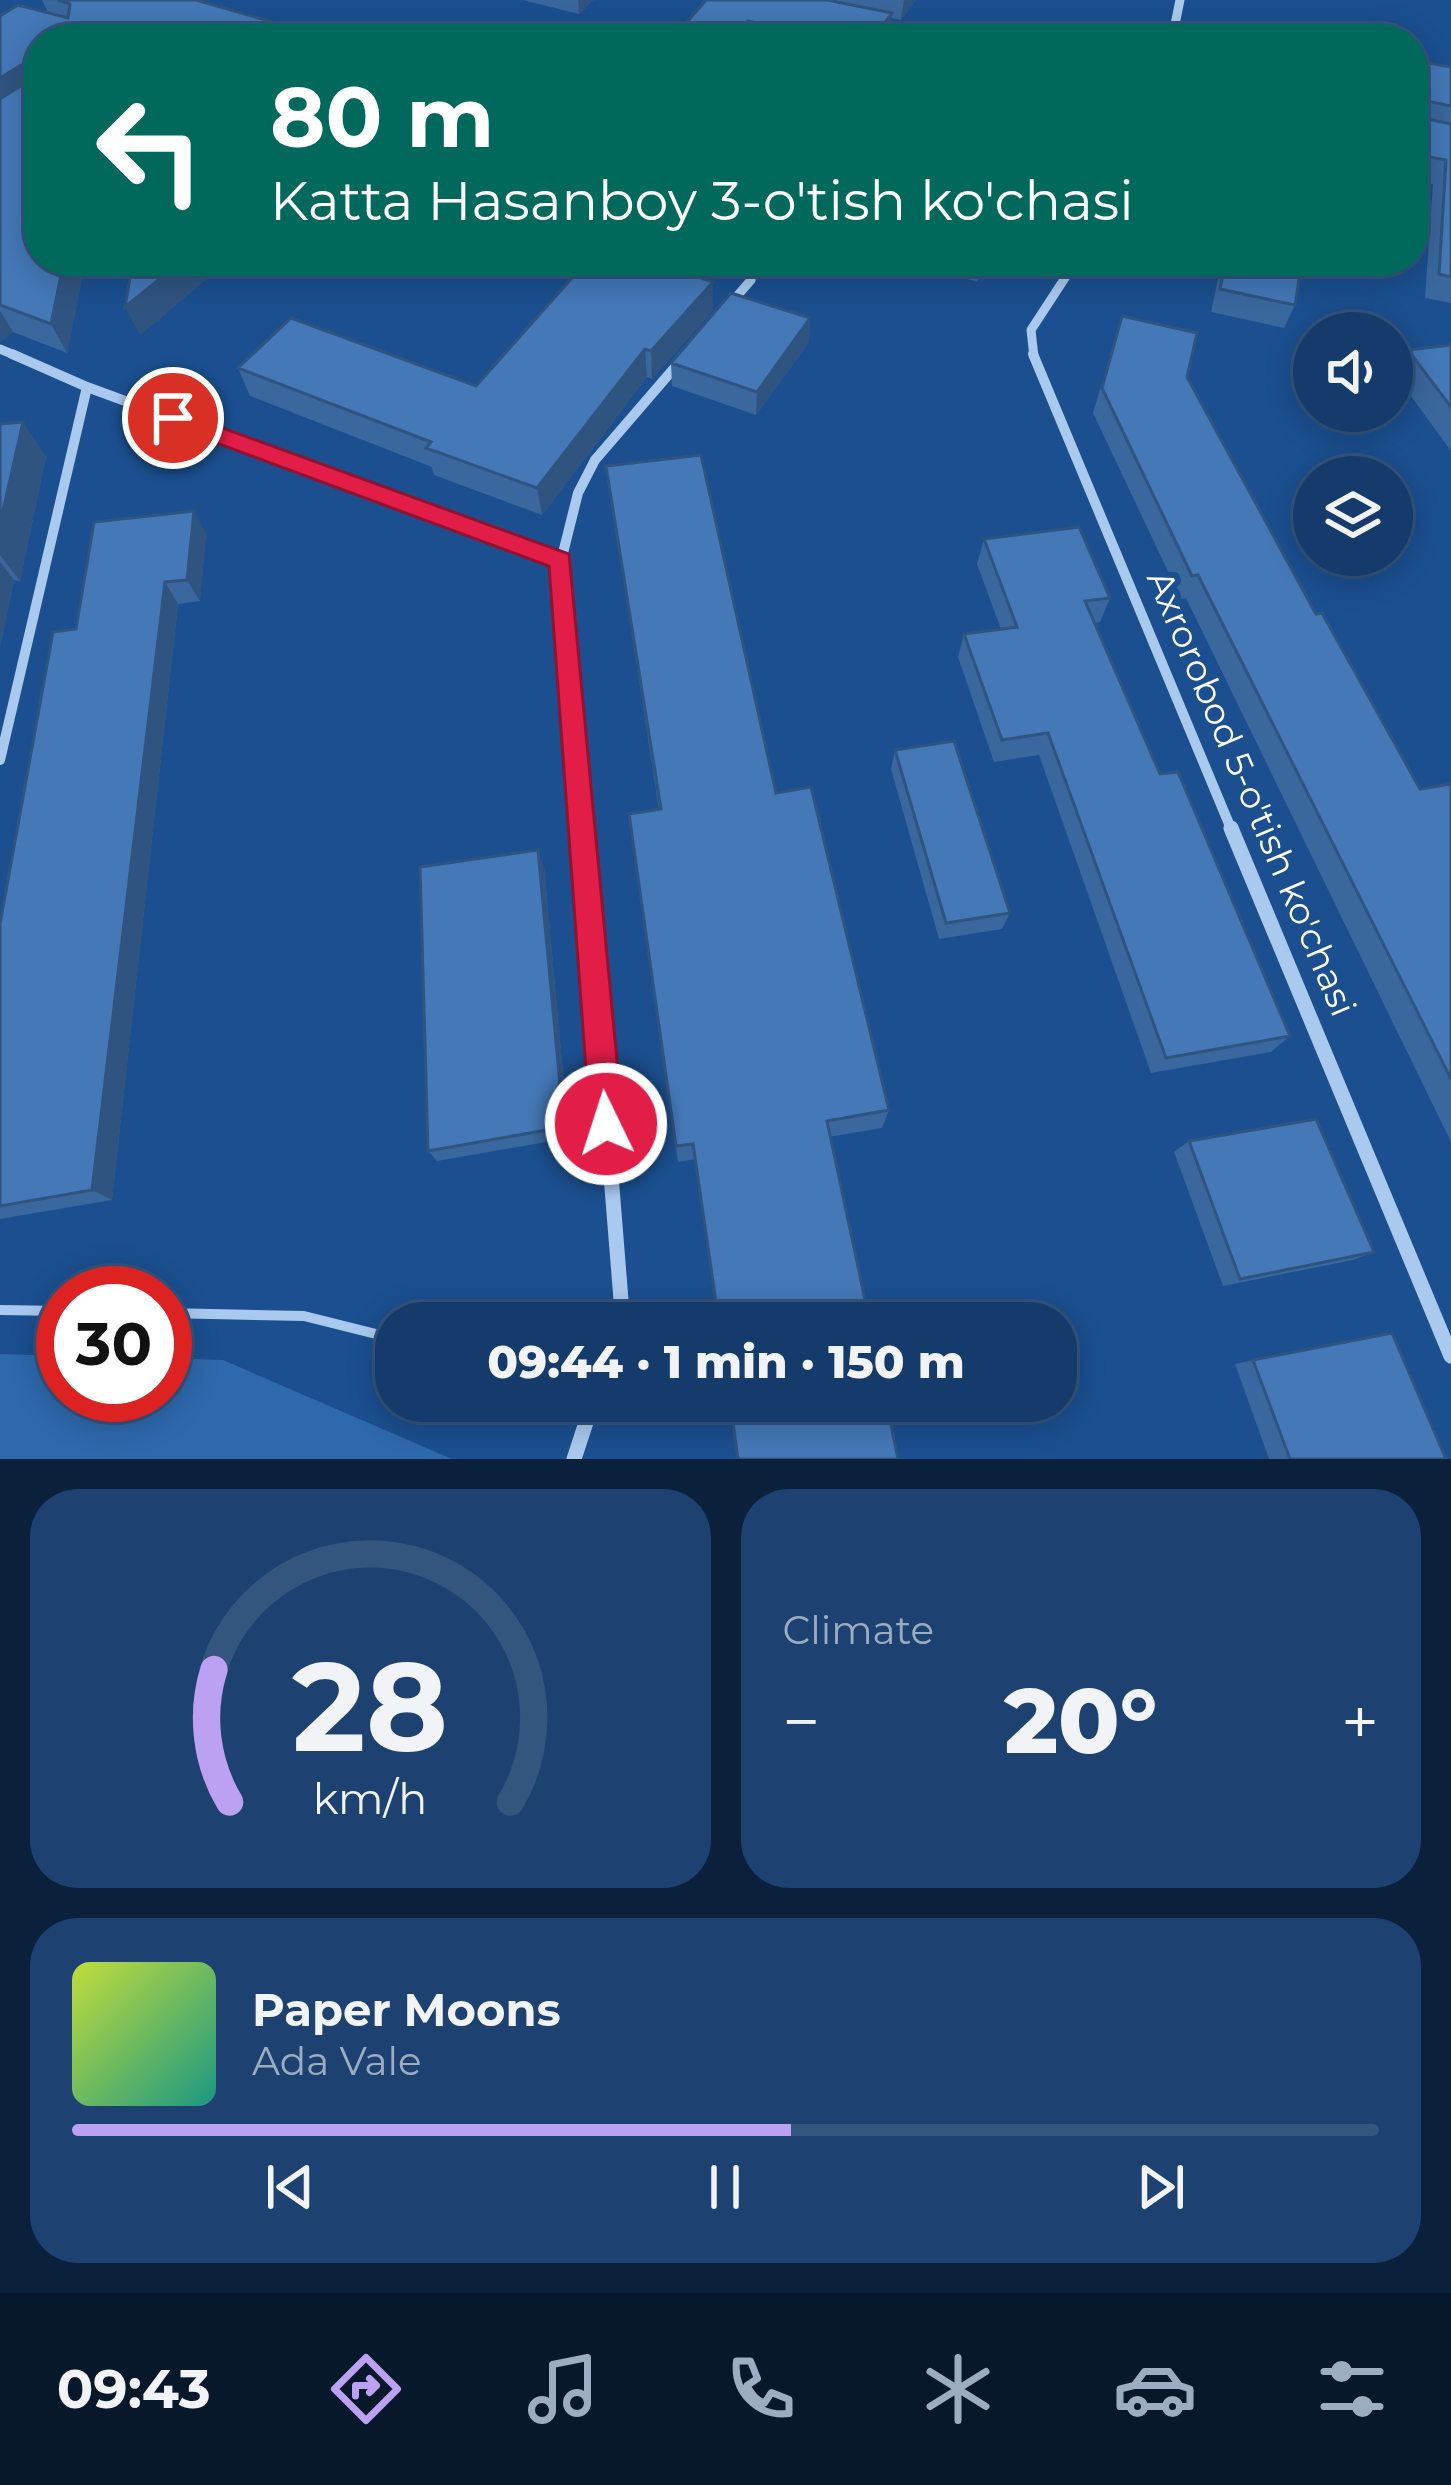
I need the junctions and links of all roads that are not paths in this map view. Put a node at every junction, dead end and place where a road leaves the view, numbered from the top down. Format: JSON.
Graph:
{"nodes":[{"id":1,"x":750,"y":276,"type":"edge"},
{"id":2,"x":1066,"y":276,"type":"edge"},
{"id":3,"x":720,"y":316,"type":"edge"},
{"id":4,"x":0,"y":349,"type":"edge"},
{"id":5,"x":689,"y":352,"type":"edge"},
{"id":6,"x":87,"y":387,"type":"junction"},
{"id":7,"x":561,"y":560,"type":"junction"},
{"id":8,"x":0,"y":760,"type":"edge"},
{"id":9,"x":621,"y":1302,"type":"edge"},
{"id":10,"x":0,"y":1310,"type":"edge"},
{"id":11,"x":36,"y":1311,"type":"edge"},
{"id":12,"x":192,"y":1314,"type":"edge"},
{"id":13,"x":375,"y":1334,"type":"edge"},
{"id":14,"x":1451,"y":1356,"type":"edge"},
{"id":15,"x":586,"y":1422,"type":"edge"},
{"id":16,"x":574,"y":1459,"type":"edge"}],
"edges":[{"from":1,"to":3,"type":"street"},
{"from":2,"to":14,"type":"street","name":"Axrorobod 5-o'tish ko'chasi"},
{"from":4,"to":6,"type":"street"},
{"from":5,"to":7,"type":"street"},
{"from":6,"to":7,"type":"street"},
{"from":6,"to":8,"type":"street"},
{"from":7,"to":9,"type":"street"},
{"from":10,"to":11,"type":"lane"},
{"from":12,"to":13,"type":"lane"},
{"from":15,"to":16,"type":"street"}]}
